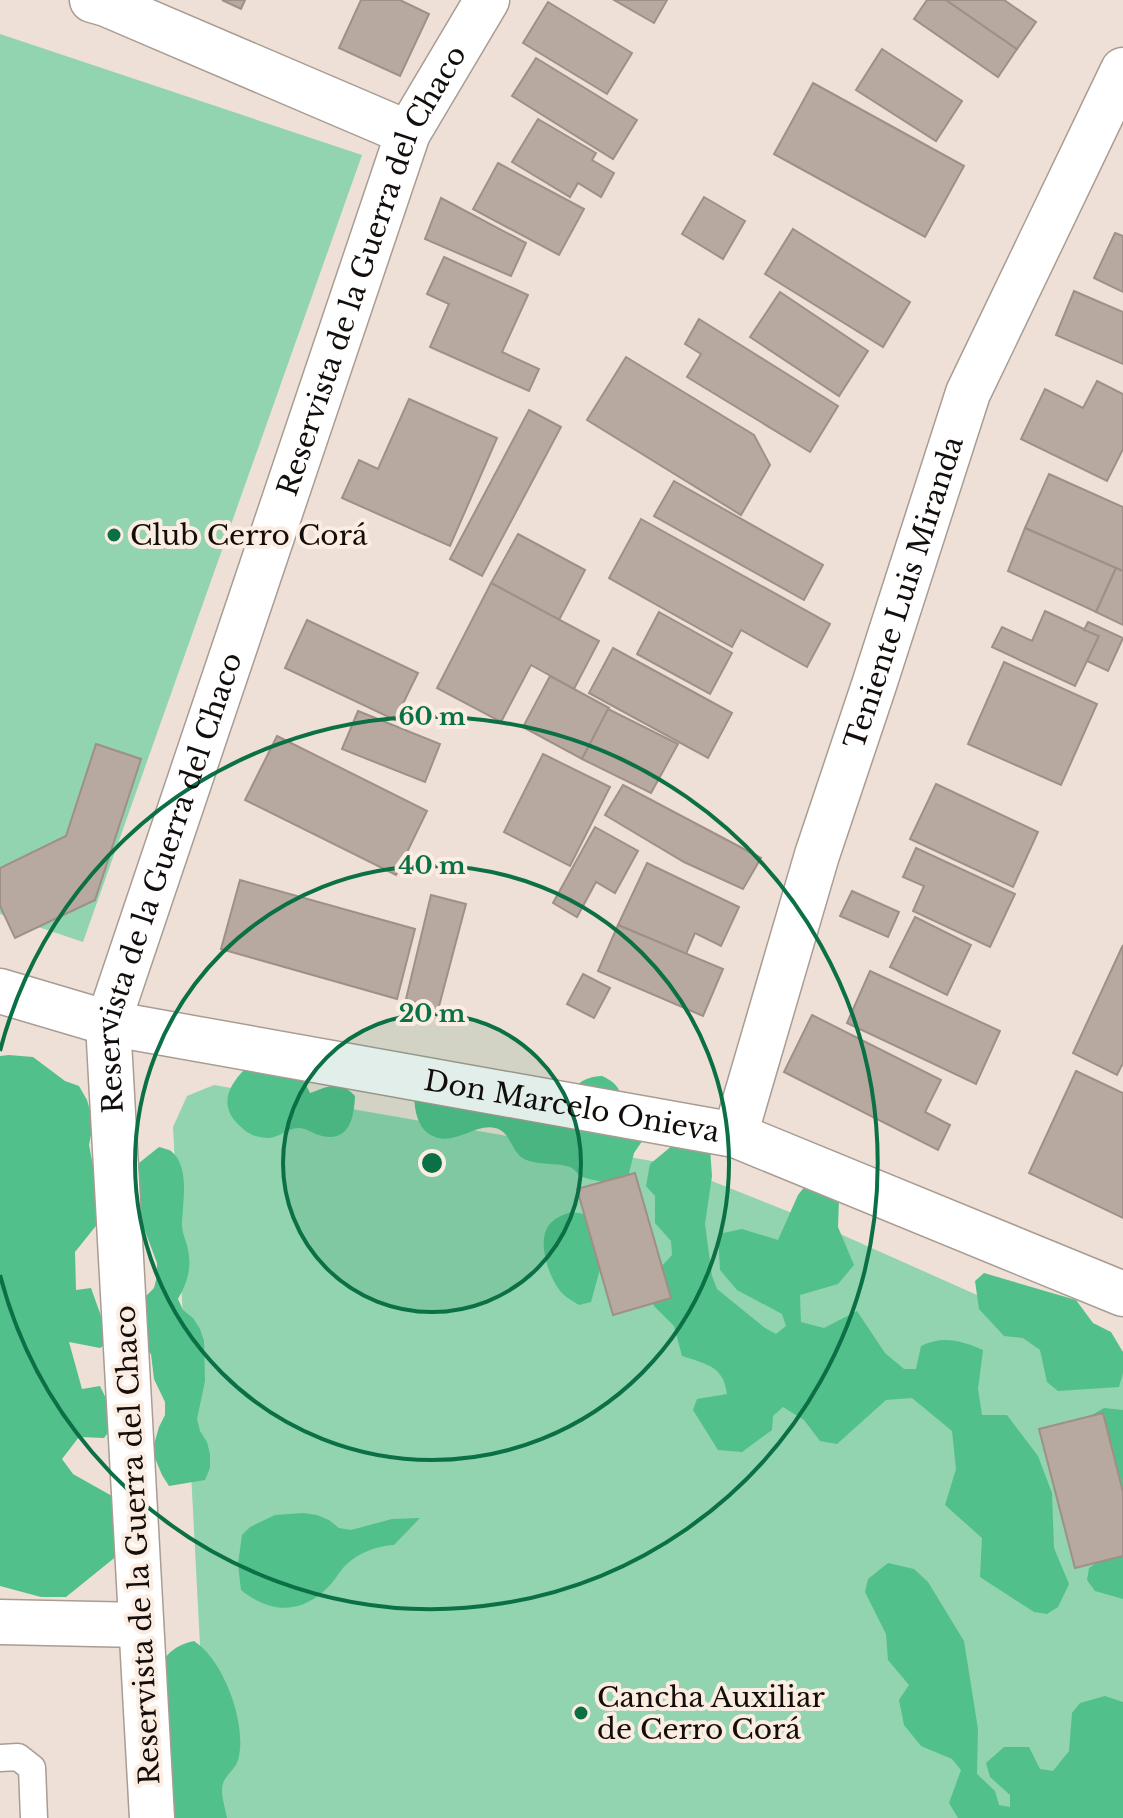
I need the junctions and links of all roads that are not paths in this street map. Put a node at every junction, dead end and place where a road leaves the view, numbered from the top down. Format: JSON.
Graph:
{"nodes":[{"id":1,"x":487,"y":0,"type":"edge"},
{"id":2,"x":102,"y":1,"type":"edge"},
{"id":3,"x":1123,"y":70,"type":"edge"},
{"id":4,"x":408,"y":133,"type":"junction"},
{"id":5,"x":0,"y":991,"type":"edge"},
{"id":6,"x":108,"y":1023,"type":"junction"},
{"id":7,"x":735,"y":1135,"type":"junction"},
{"id":8,"x":1123,"y":1294,"type":"edge"},
{"id":9,"x":0,"y":1622,"type":"edge"},
{"id":10,"x":141,"y":1625,"type":"junction"},
{"id":11,"x":0,"y":1758,"type":"edge"},
{"id":12,"x":34,"y":1818,"type":"edge"},
{"id":13,"x":152,"y":1818,"type":"edge"}],
"edges":[{"from":1,"to":4,"type":"street","name":"Reservista de la Guerra del Chaco"},
{"from":2,"to":4,"type":"street"},
{"from":3,"to":7,"type":"street","name":"Teniente Luis Miranda"},
{"from":4,"to":6,"type":"street","name":"Reservista de la Guerra del Chaco"},
{"from":5,"to":6,"type":"street","name":"Don Marcelo Onieva"},
{"from":6,"to":7,"type":"street","name":"Don Marcelo Onieva"},
{"from":6,"to":10,"type":"street","name":"Reservista de la Guerra del Chaco"},
{"from":7,"to":8,"type":"street","name":"Don Marcelo Onieva"},
{"from":9,"to":10,"type":"street"},
{"from":10,"to":13,"type":"street","name":"Reservista de la Guerra del Chaco"},
{"from":11,"to":12,"type":"lane"}]}
